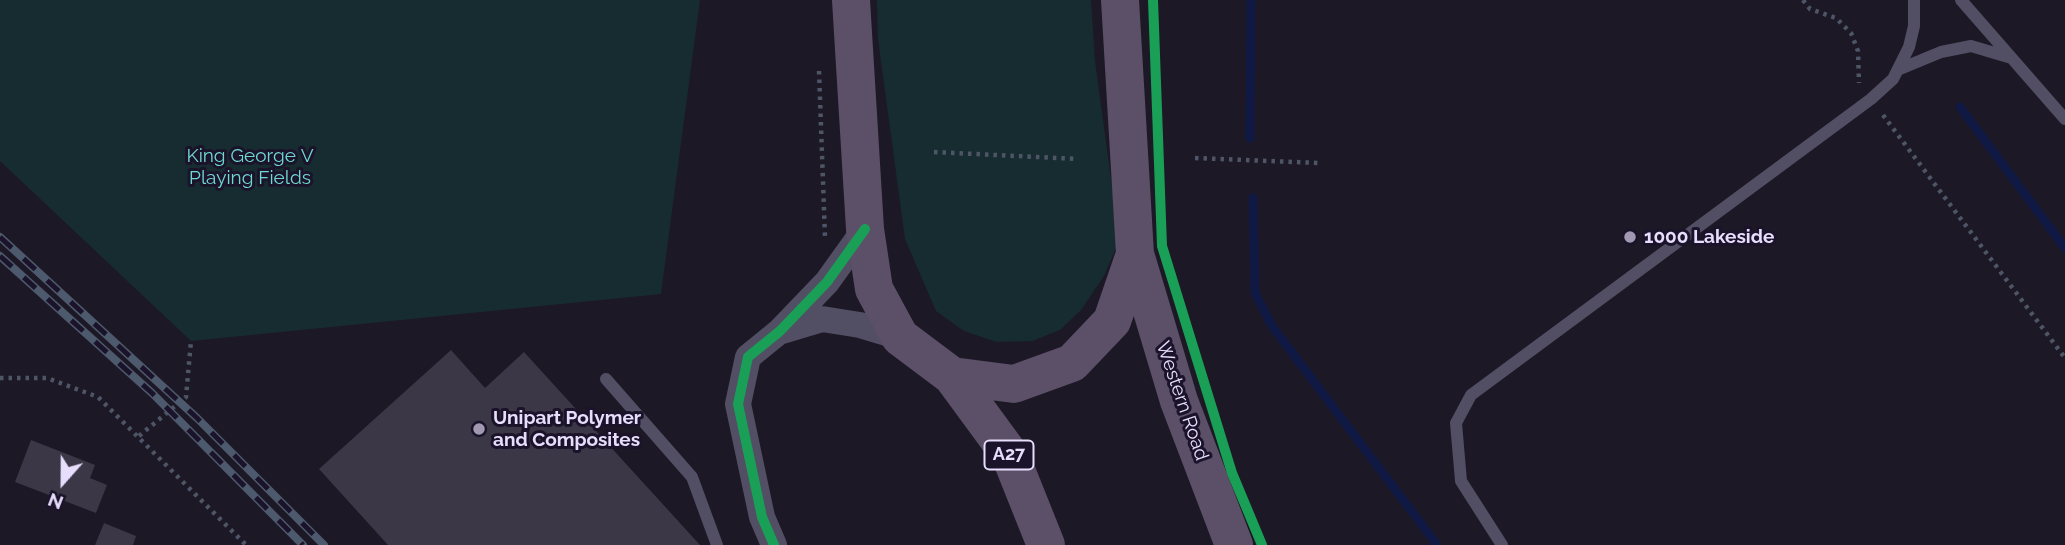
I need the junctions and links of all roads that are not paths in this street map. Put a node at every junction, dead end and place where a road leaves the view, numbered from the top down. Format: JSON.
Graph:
{"nodes":[{"id":1,"x":851,"y":0,"type":"edge"},
{"id":2,"x":1119,"y":0,"type":"edge"},
{"id":3,"x":1914,"y":0,"type":"edge"},
{"id":4,"x":1961,"y":0,"type":"edge"},
{"id":5,"x":2008,"y":57,"type":"junction"},
{"id":6,"x":1900,"y":69,"type":"junction"},
{"id":7,"x":2065,"y":119,"type":"edge"},
{"id":8,"x":865,"y":229,"type":"junction"},
{"id":9,"x":1135,"y":254,"type":"junction"},
{"id":10,"x":780,"y":331,"type":"junction"},
{"id":11,"x":901,"y":337,"type":"junction"},
{"id":12,"x":952,"y":376,"type":"junction"},
{"id":13,"x":606,"y":379,"type":"dead end"},
{"id":14,"x":717,"y":545,"type":"edge"},
{"id":15,"x":774,"y":545,"type":"edge"},
{"id":16,"x":1046,"y":545,"type":"edge"},
{"id":17,"x":1234,"y":545,"type":"edge"},
{"id":18,"x":1502,"y":545,"type":"edge"}],
"edges":[{"from":1,"to":8,"type":"main road"},
{"from":2,"to":9,"type":"main road"},
{"from":3,"to":6,"type":"lane"},
{"from":4,"to":5,"type":"lane"},
{"from":5,"to":6,"type":"lane"},
{"from":5,"to":7,"type":"lane"},
{"from":6,"to":18,"type":"lane"},
{"from":8,"to":10,"type":"street"},
{"from":8,"to":11,"type":"main road"},
{"from":9,"to":12,"type":"main road"},
{"from":9,"to":17,"type":"main road","name":"Western Road"},
{"from":10,"to":11,"type":"street"},
{"from":10,"to":15,"type":"street"},
{"from":11,"to":12,"type":"main road"},
{"from":12,"to":16,"type":"main road","number":"A27"},
{"from":13,"to":14,"type":"lane"}]}
